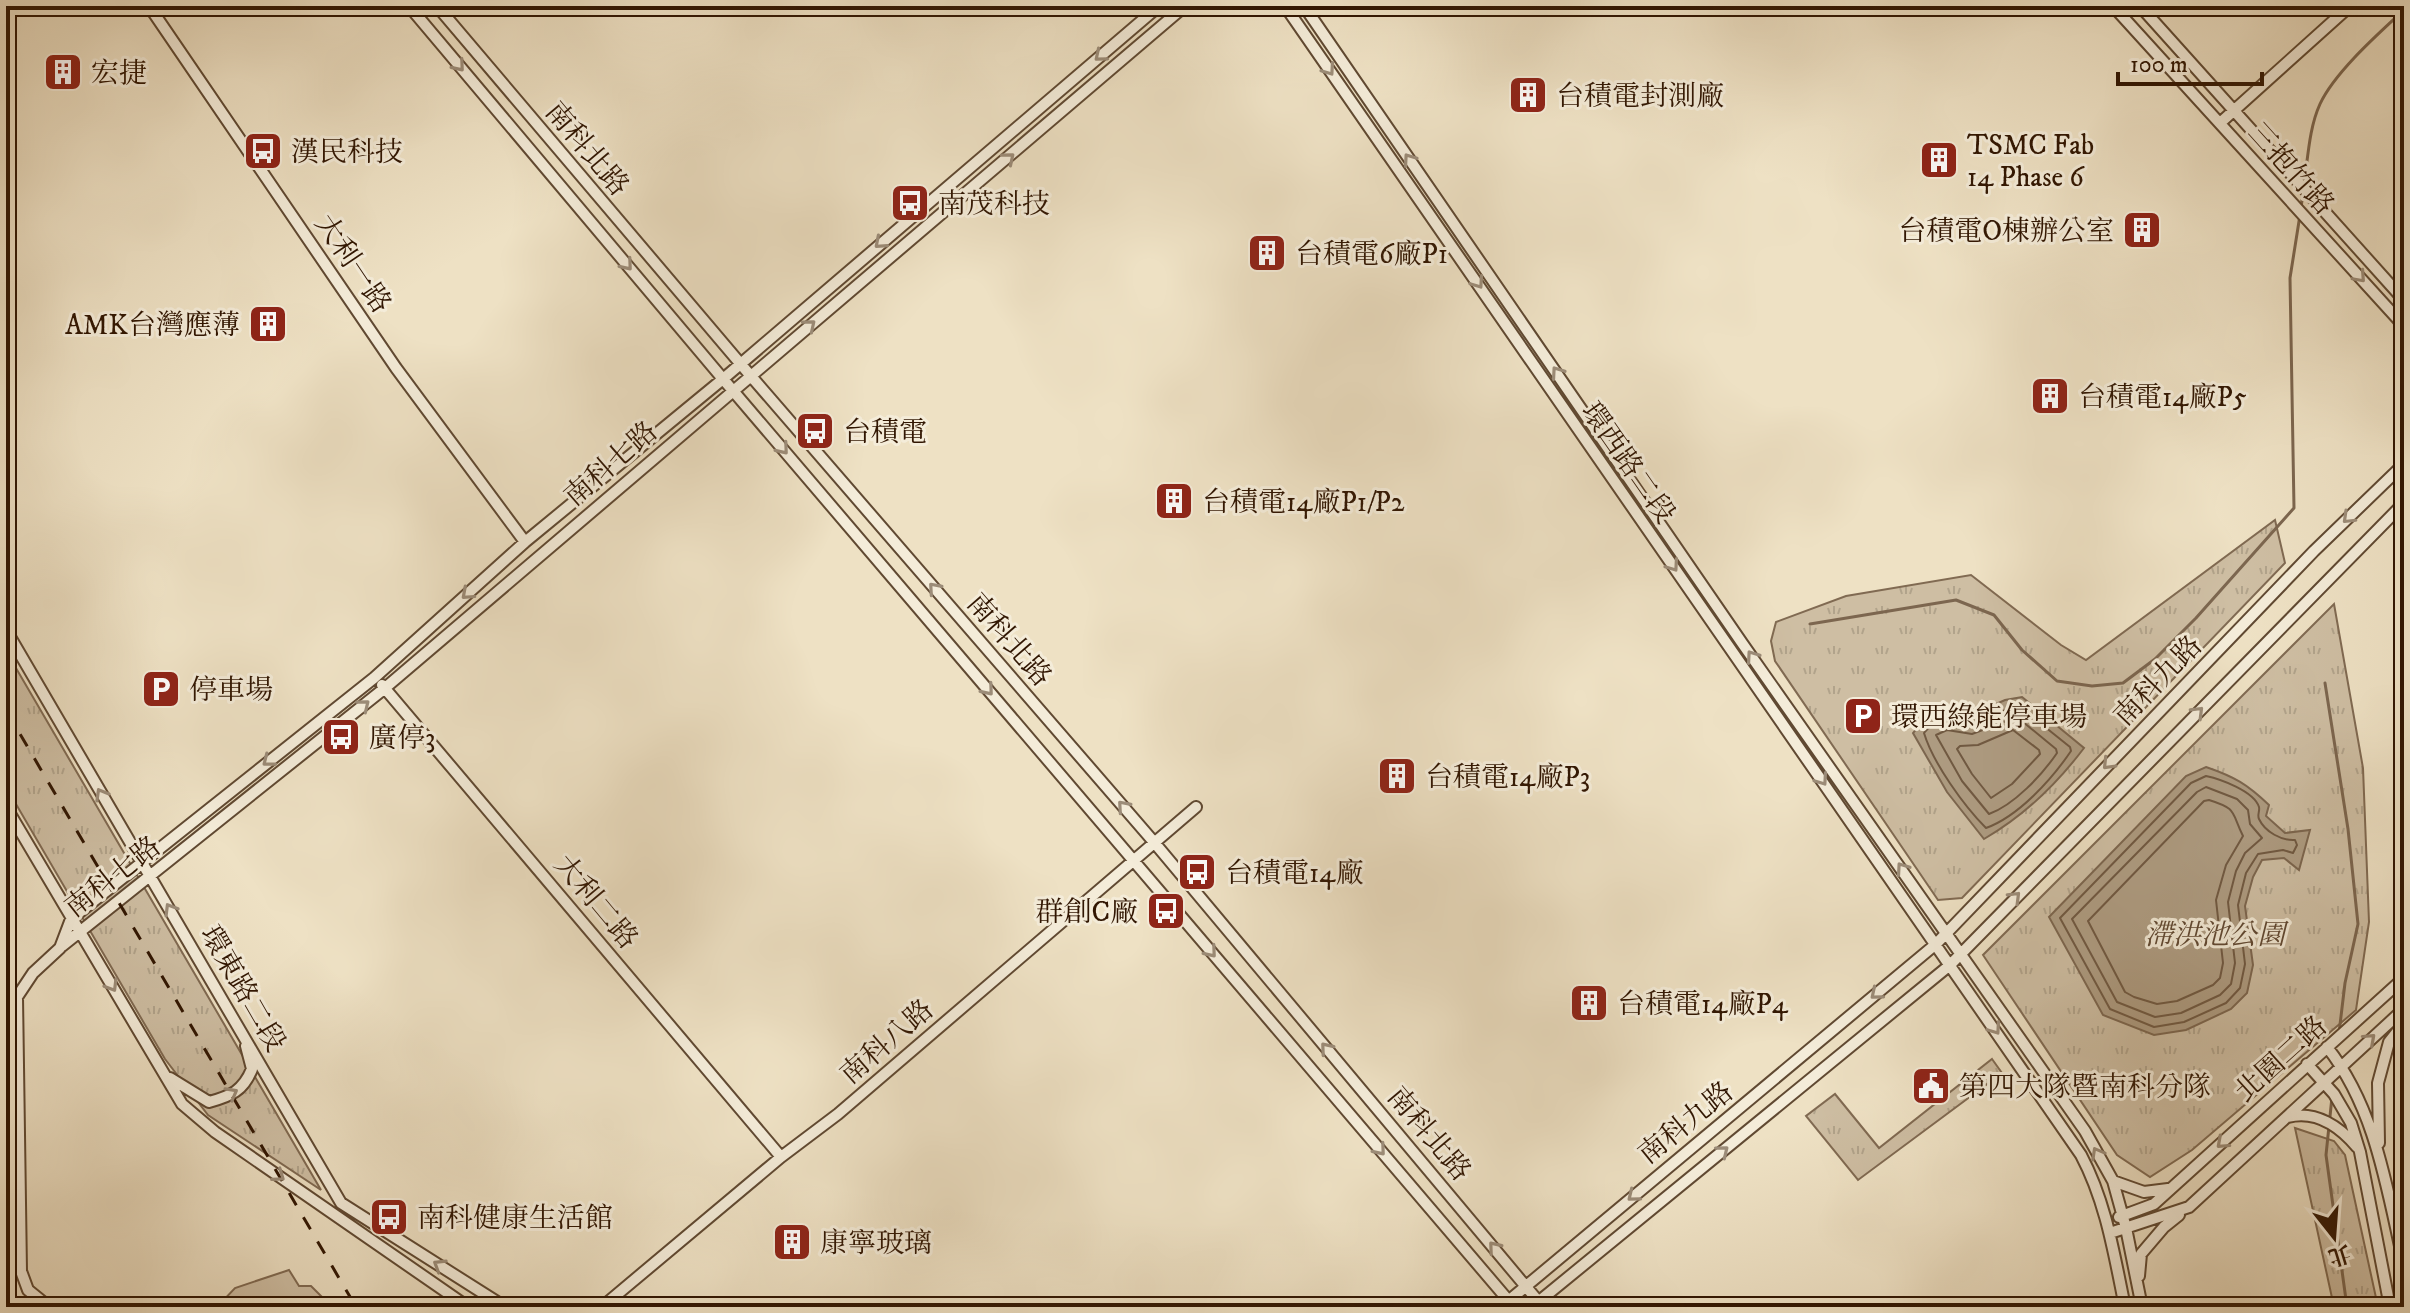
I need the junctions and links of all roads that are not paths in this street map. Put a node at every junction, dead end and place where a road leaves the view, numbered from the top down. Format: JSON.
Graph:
{"nodes":[{"id":1,"x":149,"y":6,"type":"edge"},
{"id":2,"x":409,"y":6,"type":"edge"},
{"id":3,"x":437,"y":6,"type":"edge"},
{"id":4,"x":1159,"y":6,"type":"edge"},
{"id":5,"x":1185,"y":6,"type":"edge"},
{"id":6,"x":1285,"y":6,"type":"edge"},
{"id":7,"x":1304,"y":6,"type":"edge"},
{"id":8,"x":2113,"y":6,"type":"edge"},
{"id":9,"x":2140,"y":6,"type":"edge"},
{"id":10,"x":2350,"y":6,"type":"edge"},
{"id":11,"x":2235,"y":110,"type":"junction"},
{"id":12,"x":2220,"y":123,"type":"junction"},
{"id":13,"x":2404,"y":300,"type":"edge"},
{"id":14,"x":2404,"y":326,"type":"edge"},
{"id":15,"x":740,"y":364,"type":"junction"},
{"id":16,"x":750,"y":375,"type":"junction"},
{"id":17,"x":723,"y":379,"type":"junction"},
{"id":18,"x":733,"y":390,"type":"junction"},
{"id":19,"x":2404,"y":464,"type":"edge"},
{"id":20,"x":2404,"y":503,"type":"edge"},
{"id":21,"x":525,"y":542,"type":"junction"},
{"id":22,"x":6,"y":630,"type":"edge"},
{"id":23,"x":374,"y":678,"type":"junction"},
{"id":24,"x":385,"y":688,"type":"junction"},
{"id":25,"x":6,"y":807,"type":"edge"},
{"id":26,"x":1196,"y":807,"type":"dead end"},
{"id":27,"x":1153,"y":841,"type":"junction"},
{"id":28,"x":1134,"y":860,"type":"junction"},
{"id":29,"x":140,"y":862,"type":"junction"},
{"id":30,"x":151,"y":877,"type":"junction"},
{"id":31,"x":71,"y":919,"type":"junction"},
{"id":32,"x":79,"y":932,"type":"junction"},
{"id":33,"x":1947,"y":932,"type":"junction"},
{"id":34,"x":1936,"y":944,"type":"junction"},
{"id":35,"x":60,"y":948,"type":"junction"},
{"id":36,"x":1961,"y":953,"type":"junction"},
{"id":37,"x":1950,"y":965,"type":"junction"},
{"id":38,"x":2404,"y":978,"type":"edge"},
{"id":39,"x":2404,"y":1009,"type":"edge"},
{"id":40,"x":2404,"y":1023,"type":"edge"},
{"id":41,"x":240,"y":1027,"type":"junction"},
{"id":42,"x":2335,"y":1058,"type":"junction"},
{"id":43,"x":2307,"y":1064,"type":"junction"},
{"id":44,"x":165,"y":1074,"type":"junction"},
{"id":45,"x":2329,"y":1088,"type":"junction"},
{"id":46,"x":2266,"y":1137,"type":"junction"},
{"id":47,"x":2360,"y":1152,"type":"junction"},
{"id":48,"x":781,"y":1157,"type":"junction"},
{"id":49,"x":2381,"y":1160,"type":"junction"},
{"id":50,"x":2113,"y":1181,"type":"junction"},
{"id":51,"x":2174,"y":1187,"type":"junction"},
{"id":52,"x":2189,"y":1207,"type":"junction"},
{"id":53,"x":2123,"y":1216,"type":"junction"},
{"id":54,"x":2107,"y":1221,"type":"junction"},
{"id":55,"x":2126,"y":1228,"type":"junction"},
{"id":56,"x":2110,"y":1233,"type":"junction"},
{"id":57,"x":2404,"y":1264,"type":"edge"},
{"id":58,"x":1525,"y":1285,"type":"junction"},
{"id":59,"x":2138,"y":1286,"type":"junction"},
{"id":60,"x":1508,"y":1305,"type":"edge"},
{"id":61,"x":1538,"y":1305,"type":"edge"},
{"id":62,"x":49,"y":1307,"type":"edge"},
{"id":63,"x":468,"y":1307,"type":"edge"},
{"id":64,"x":505,"y":1307,"type":"edge"},
{"id":65,"x":602,"y":1307,"type":"edge"},
{"id":66,"x":2125,"y":1307,"type":"edge"},
{"id":67,"x":2142,"y":1307,"type":"edge"},
{"id":68,"x":2390,"y":1307,"type":"edge"}],
"edges":[{"from":1,"to":21,"type":"street","name":"大利一路"},
{"from":2,"to":17,"type":"street","name":"南科北路","one_way":true},
{"from":3,"to":15,"type":"street","name":"南科北路"},
{"from":4,"to":15,"type":"street","name":"南科七路","one_way":true},
{"from":16,"to":5,"type":"street","name":"南科七路","one_way":true},
{"from":6,"to":34,"type":"street","name":"環西路二段","one_way":true},
{"from":33,"to":7,"type":"street","name":"環西路二段","one_way":true},
{"from":8,"to":12,"type":"street","name":"三抱竹路"},
{"from":9,"to":11,"type":"street","name":"三抱竹路"},
{"from":10,"to":11,"type":"street"},
{"from":11,"to":12,"type":"street"},
{"from":11,"to":13,"type":"street","name":"三抱竹路"},
{"from":12,"to":14,"type":"street","name":"三抱竹路","one_way":true},
{"from":15,"to":16,"type":"street","name":"南科北路"},
{"from":15,"to":17,"type":"street","name":"南科七路"},
{"from":16,"to":18,"type":"street","name":"南科七路"},
{"from":27,"to":16,"type":"street","name":"南科北路","one_way":true},
{"from":17,"to":18,"type":"street","name":"南科北路"},
{"from":17,"to":21,"type":"street","name":"南科七路"},
{"from":18,"to":24,"type":"street","name":"南科七路"},
{"from":18,"to":28,"type":"street","name":"南科北路","one_way":true},
{"from":19,"to":33,"type":"street","name":"南科九路","one_way":true},
{"from":36,"to":20,"type":"street","name":"南科九路","one_way":true},
{"from":21,"to":23,"type":"street","name":"南科七路","one_way":true},
{"from":29,"to":22,"type":"street","name":"環東路二段","one_way":true},
{"from":23,"to":24,"type":"street","name":"大利二路"},
{"from":23,"to":29,"type":"street","name":"南科七路","one_way":true},
{"from":30,"to":24,"type":"street","name":"南科七路","one_way":true},
{"from":24,"to":48,"type":"street","name":"大利二路"},
{"from":25,"to":31,"type":"street"},
{"from":26,"to":27,"type":"street","name":"南科八路"},
{"from":27,"to":28,"type":"street","name":"南科八路"},
{"from":58,"to":27,"type":"street","name":"南科北路","one_way":true},
{"from":28,"to":48,"type":"street","name":"南科八路"},
{"from":28,"to":60,"type":"street","name":"南科北路","one_way":true},
{"from":29,"to":30,"type":"street","name":"環東路二段"},
{"from":29,"to":31,"type":"street","name":"南科七路"},
{"from":30,"to":32,"type":"street","name":"南科七路"},
{"from":41,"to":30,"type":"street","name":"環東路二段","one_way":true},
{"from":31,"to":32,"type":"street"},
{"from":31,"to":35,"type":"street","name":"南科七路"},
{"from":32,"to":35,"type":"street","name":"南科七路"},
{"from":32,"to":44,"type":"street","one_way":true},
{"from":33,"to":34,"type":"street","name":"南科九路"},
{"from":33,"to":36,"type":"street","name":"環西路二段"},
{"from":34,"to":37,"type":"street","name":"環西路二段"},
{"from":34,"to":58,"type":"street","name":"南科九路","one_way":true},
{"from":35,"to":62,"type":"street","name":"南科七路"},
{"from":36,"to":37,"type":"street","name":"南科九路"},
{"from":50,"to":36,"type":"street","one_way":true},
{"from":37,"to":54,"type":"street","one_way":true},
{"from":61,"to":37,"type":"street","name":"南科九路","one_way":true},
{"from":38,"to":42,"type":"street","name":"北園二路"},
{"from":42,"to":39,"type":"street","name":"北園二路","one_way":true},
{"from":40,"to":49,"type":"street"},
{"from":44,"to":41,"type":"street","one_way":true},
{"from":64,"to":41,"type":"street","name":"環東路二段","one_way":true},
{"from":42,"to":43,"type":"street","name":"北園二路"},
{"from":42,"to":45,"type":"street","name":"北園二路"},
{"from":42,"to":49,"type":"street"},
{"from":43,"to":45,"type":"street"},
{"from":43,"to":51,"type":"street","name":"北園二路","one_way":true},
{"from":44,"to":63,"type":"street","one_way":true},
{"from":45,"to":46,"type":"street","name":"北園二路"},
{"from":45,"to":47,"type":"street"},
{"from":46,"to":47,"type":"street"},
{"from":46,"to":52,"type":"street","name":"北園二路"},
{"from":47,"to":68,"type":"street"},
{"from":48,"to":65,"type":"street","name":"南科八路"},
{"from":49,"to":57,"type":"street"},
{"from":50,"to":51,"type":"street"},
{"from":50,"to":53,"type":"street"},
{"from":51,"to":53,"type":"street","name":"北園二路"},
{"from":52,"to":55,"type":"street","name":"北園二路"},
{"from":52,"to":59,"type":"street"},
{"from":53,"to":54,"type":"street","name":"北園二路"},
{"from":53,"to":55,"type":"street"},
{"from":54,"to":56,"type":"street"},
{"from":55,"to":56,"type":"street","name":"北園二路"},
{"from":55,"to":59,"type":"street"},
{"from":56,"to":66,"type":"street"},
{"from":58,"to":60,"type":"street","name":"南科九路"},
{"from":58,"to":61,"type":"street","name":"南科北路"},
{"from":59,"to":67,"type":"street"}]}
